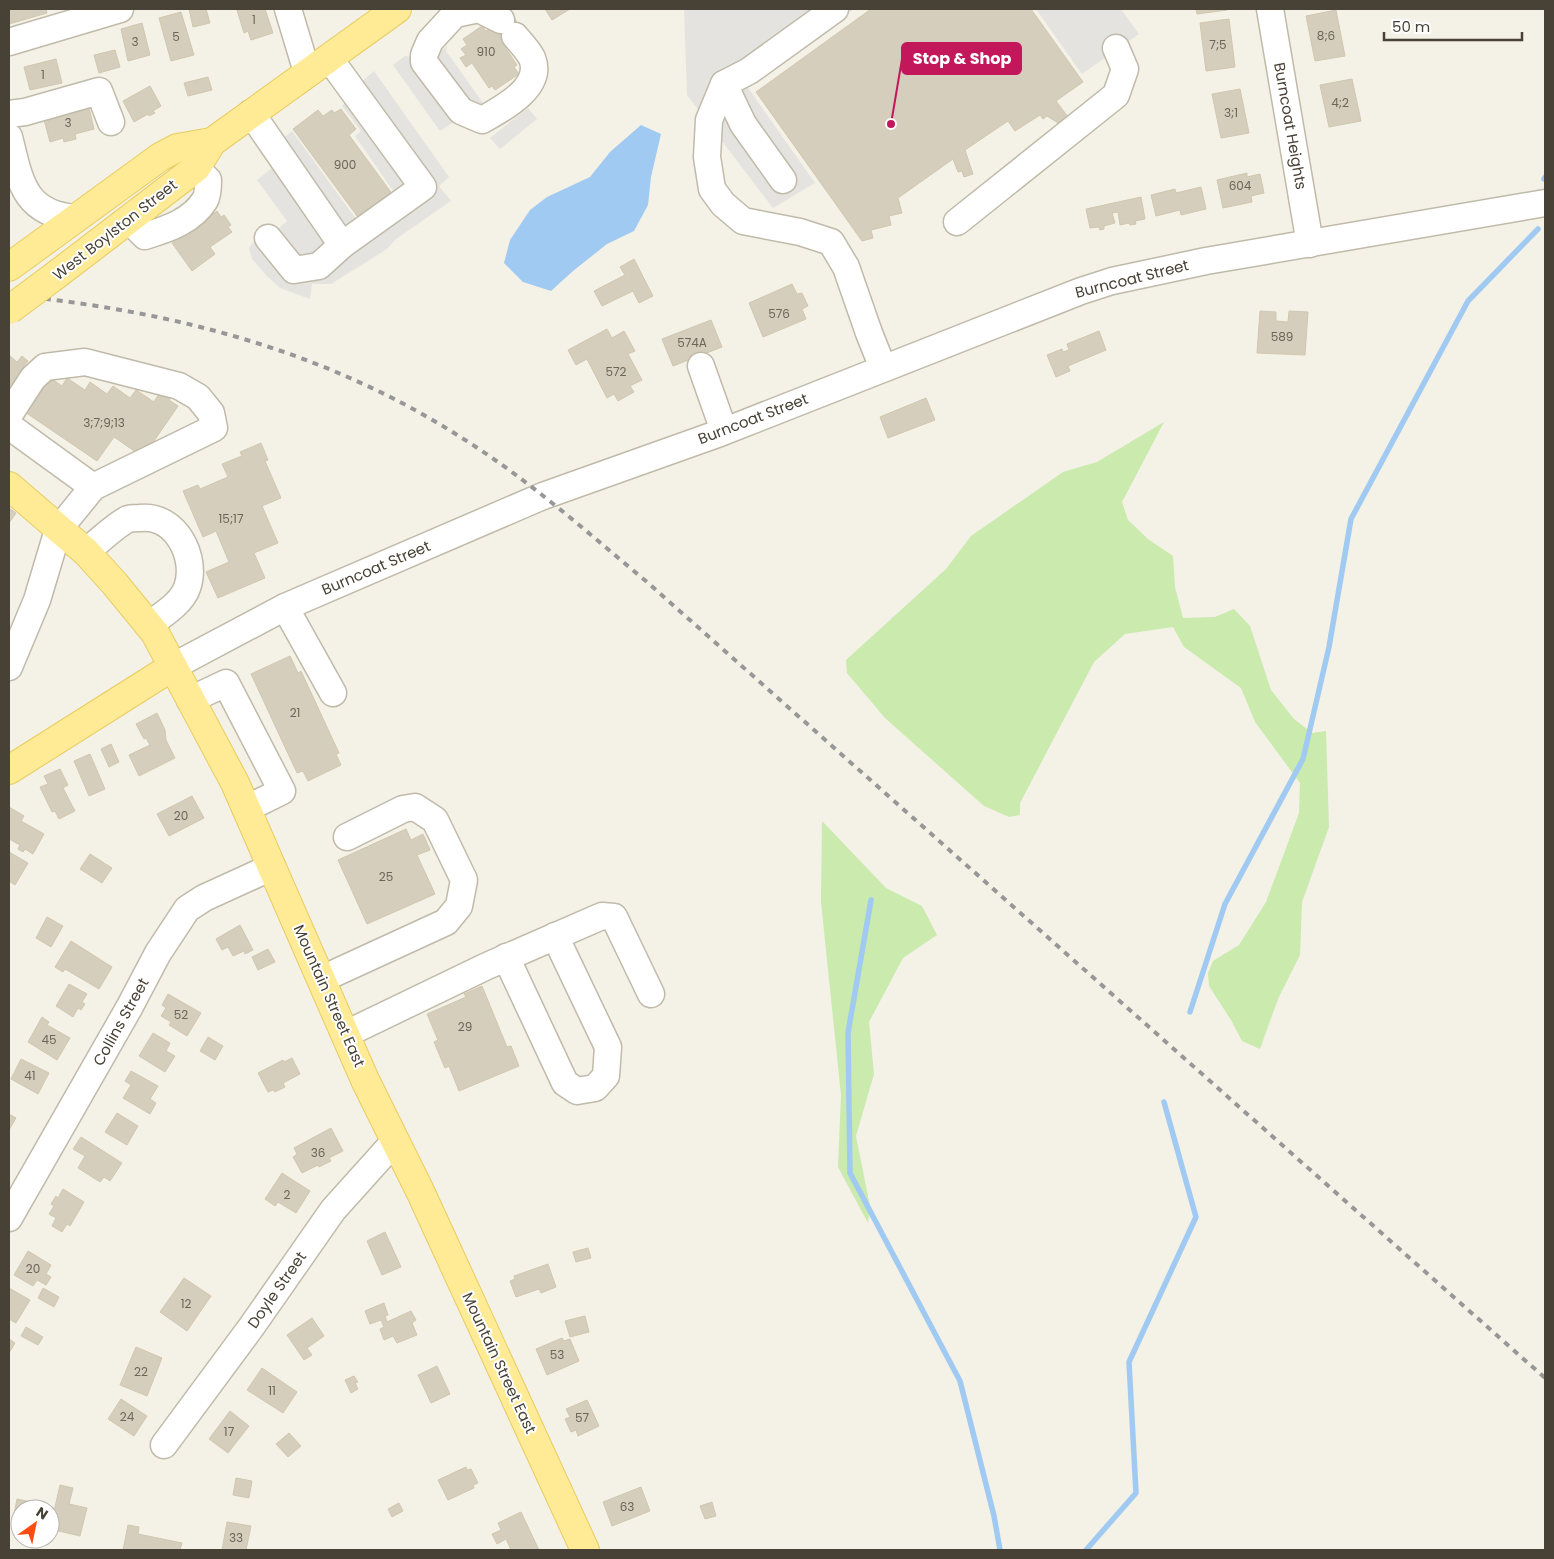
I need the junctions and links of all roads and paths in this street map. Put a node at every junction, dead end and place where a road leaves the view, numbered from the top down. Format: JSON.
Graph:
{"nodes":[{"id":1,"x":120,"y":9,"type":"edge"},
{"id":2,"x":288,"y":9,"type":"edge"},
{"id":3,"x":396,"y":9,"type":"edge"},
{"id":4,"x":835,"y":9,"type":"edge"},
{"id":5,"x":1270,"y":9,"type":"edge"},
{"id":6,"x":453,"y":11,"type":"edge"},
{"id":7,"x":9,"y":42,"type":"edge"},
{"id":8,"x":1116,"y":48,"type":"dead end"},
{"id":9,"x":329,"y":58,"type":"junction"},
{"id":10,"x":307,"y":72,"type":"junction"},
{"id":11,"x":724,"y":84,"type":"junction"},
{"id":12,"x":251,"y":113,"type":"junction"},
{"id":13,"x":9,"y":114,"type":"edge"},
{"id":14,"x":111,"y":122,"type":"dead end"},
{"id":15,"x":9,"y":137,"type":"edge"},
{"id":16,"x":212,"y":142,"type":"junction"},
{"id":17,"x":196,"y":168,"type":"junction"},
{"id":18,"x":783,"y":180,"type":"dead end"},
{"id":19,"x":1545,"y":202,"type":"edge"},
{"id":20,"x":76,"y":218,"type":"junction"},
{"id":21,"x":129,"y":220,"type":"junction"},
{"id":22,"x":957,"y":222,"type":"dead end"},
{"id":23,"x":268,"y":238,"type":"dead end"},
{"id":24,"x":1310,"y":244,"type":"junction"},
{"id":25,"x":342,"y":245,"type":"junction"},
{"id":26,"x":9,"y":267,"type":"edge"},
{"id":27,"x":9,"y":310,"type":"edge"},
{"id":28,"x":701,"y":366,"type":"dead end"},
{"id":29,"x":883,"y":368,"type":"junction"},
{"id":30,"x":9,"y":415,"type":"edge"},
{"id":31,"x":9,"y":426,"type":"edge"},
{"id":32,"x":724,"y":431,"type":"junction"},
{"id":33,"x":9,"y":486,"type":"edge"},
{"id":34,"x":93,"y":486,"type":"junction"},
{"id":35,"x":58,"y":530,"type":"junction"},
{"id":36,"x":86,"y":552,"type":"junction"},
{"id":37,"x":285,"y":607,"type":"junction"},
{"id":38,"x":149,"y":625,"type":"junction"},
{"id":39,"x":9,"y":667,"type":"edge"},
{"id":40,"x":172,"y":667,"type":"junction"},
{"id":41,"x":333,"y":693,"type":"dead end"},
{"id":42,"x":190,"y":700,"type":"junction"},
{"id":43,"x":9,"y":770,"type":"edge"},
{"id":44,"x":246,"y":809,"type":"junction"},
{"id":45,"x":347,"y":837,"type":"dead end"},
{"id":46,"x":272,"y":867,"type":"junction"},
{"id":47,"x":555,"y":936,"type":"junction"},
{"id":48,"x":506,"y":957,"type":"junction"},
{"id":49,"x":322,"y":979,"type":"junction"},
{"id":50,"x":651,"y":994,"type":"dead end"},
{"id":51,"x":346,"y":1034,"type":"junction"},
{"id":52,"x":395,"y":1141,"type":"junction"},
{"id":53,"x":9,"y":1218,"type":"edge"},
{"id":54,"x":164,"y":1445,"type":"dead end"},
{"id":55,"x":585,"y":1550,"type":"edge"}],
"edges":[{"from":1,"to":7,"type":"street"},
{"from":2,"to":10,"type":"street"},
{"from":3,"to":9,"type":"main road","name":"West Boylston Street"},
{"from":4,"to":11,"type":"street"},
{"from":5,"to":24,"type":"street","name":"Burncoat Heights"},
{"from":6,"to":6,"type":"street"},
{"from":8,"to":22,"type":"street"},
{"from":9,"to":10,"type":"main road","name":"West Boylston Street"},
{"from":9,"to":25,"type":"street"},
{"from":10,"to":12,"type":"main road","name":"West Boylston Street"},
{"from":11,"to":18,"type":"street"},
{"from":11,"to":29,"type":"street"},
{"from":12,"to":16,"type":"main road","name":"West Boylston Street"},
{"from":12,"to":25,"type":"street"},
{"from":13,"to":14,"type":"street"},
{"from":15,"to":20,"type":"street"},
{"from":16,"to":17,"type":"main road","name":"West Boylston Street"},
{"from":16,"to":20,"type":"main road","name":"West Boylston Street"},
{"from":17,"to":21,"type":"main road","name":"West Boylston Street"},
{"from":17,"to":21,"type":"street"},
{"from":19,"to":24,"type":"street","name":"Burncoat Street"},
{"from":20,"to":26,"type":"main road","name":"West Boylston Street"},
{"from":21,"to":27,"type":"main road","name":"West Boylston Street","bridge":true},
{"from":23,"to":25,"type":"street"},
{"from":24,"to":29,"type":"street","name":"Burncoat Street"},
{"from":28,"to":32,"type":"street"},
{"from":29,"to":32,"type":"street","name":"Burncoat Street"},
{"from":30,"to":34,"type":"street"},
{"from":31,"to":34,"type":"street"},
{"from":32,"to":37,"type":"street","name":"Burncoat Street"},
{"from":33,"to":35,"type":"main road","name":"Mountain Street East"},
{"from":34,"to":35,"type":"street"},
{"from":35,"to":36,"type":"main road","name":"Mountain Street East"},
{"from":35,"to":39,"type":"street"},
{"from":36,"to":38,"type":"main road","name":"Mountain Street East"},
{"from":36,"to":38,"type":"street"},
{"from":37,"to":40,"type":"street","name":"Burncoat Street"},
{"from":37,"to":41,"type":"street"},
{"from":38,"to":40,"type":"main road","name":"Mountain Street East"},
{"from":40,"to":42,"type":"main road","name":"Mountain Street East"},
{"from":40,"to":43,"type":"main road","name":"Burncoat Street"},
{"from":42,"to":44,"type":"main road","name":"Mountain Street East"},
{"from":42,"to":44,"type":"street"},
{"from":44,"to":46,"type":"main road","name":"Mountain Street East"},
{"from":45,"to":49,"type":"street"},
{"from":46,"to":49,"type":"main road","name":"Mountain Street East"},
{"from":46,"to":53,"type":"street","name":"Collins Street"},
{"from":47,"to":48,"type":"street"},
{"from":47,"to":48,"type":"street"},
{"from":47,"to":50,"type":"street"},
{"from":48,"to":51,"type":"street"},
{"from":49,"to":51,"type":"main road","name":"Mountain Street East"},
{"from":51,"to":52,"type":"main road","name":"Mountain Street East"},
{"from":52,"to":54,"type":"street","name":"Doyle Street"},
{"from":52,"to":55,"type":"main road","name":"Mountain Street East"}]}
